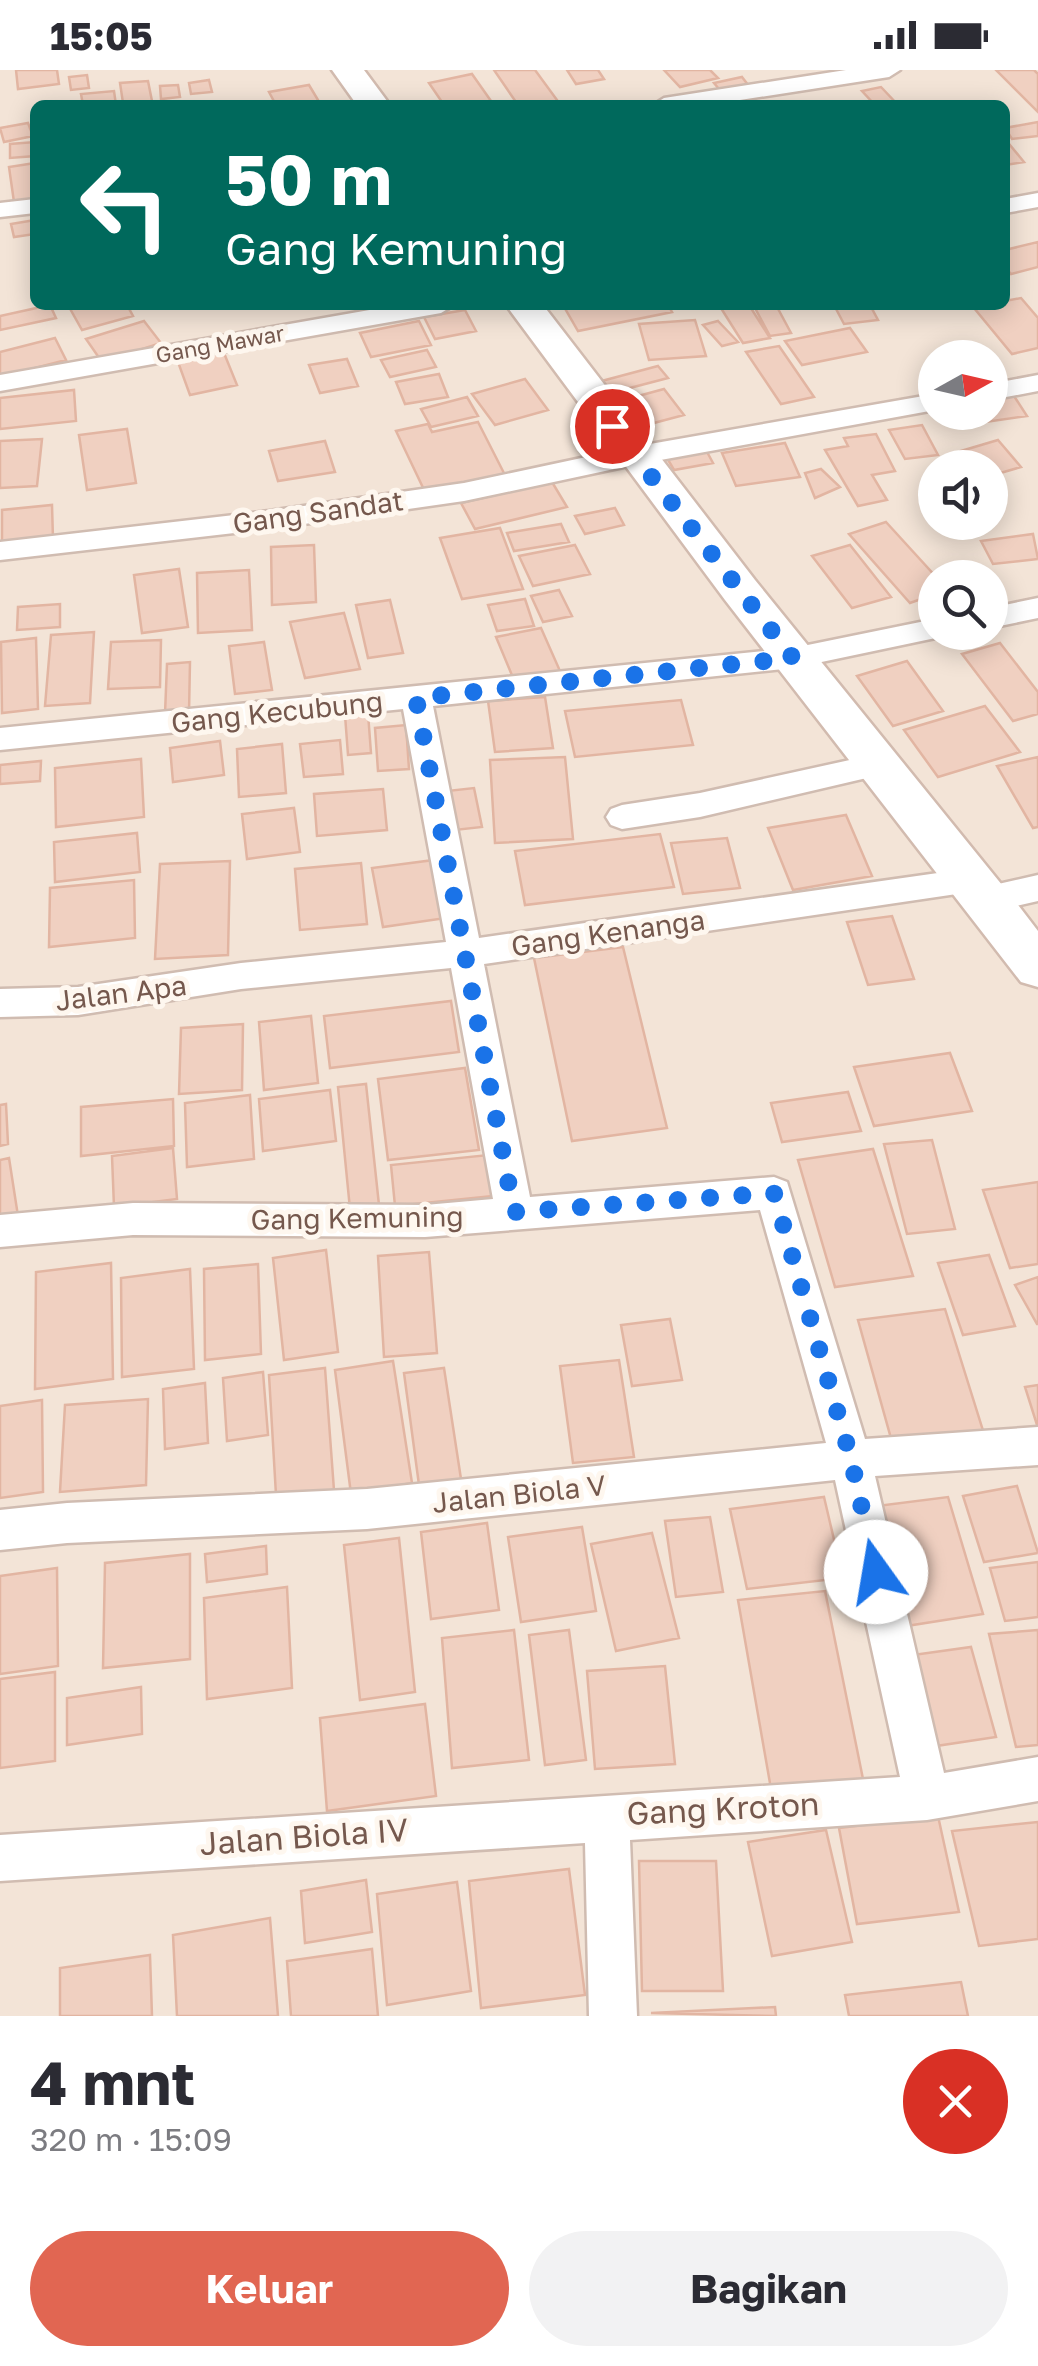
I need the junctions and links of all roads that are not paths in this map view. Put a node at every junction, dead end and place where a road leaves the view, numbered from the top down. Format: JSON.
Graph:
{"nodes":[{"id":1,"x":348,"y":70,"type":"edge"},
{"id":2,"x":888,"y":70,"type":"edge"},
{"id":3,"x":370,"y":100,"type":"edge"},
{"id":4,"x":696,"y":100,"type":"edge"},
{"id":5,"x":1038,"y":200,"type":"edge"},
{"id":6,"x":1010,"y":205,"type":"edge"},
{"id":7,"x":30,"y":207,"type":"edge"},
{"id":8,"x":0,"y":210,"type":"edge"},
{"id":9,"x":413,"y":310,"type":"edge"},
{"id":10,"x":528,"y":310,"type":"edge"},
{"id":11,"x":0,"y":383,"type":"edge"},
{"id":12,"x":1038,"y":383,"type":"edge"},
{"id":13,"x":1008,"y":389,"type":"edge"},
{"id":14,"x":918,"y":405,"type":"edge"},
{"id":15,"x":633,"y":456,"type":"junction"},
{"id":16,"x":0,"y":550,"type":"edge"},
{"id":17,"x":1038,"y":608,"type":"edge"},
{"id":18,"x":1008,"y":614,"type":"edge"},
{"id":19,"x":918,"y":632,"type":"edge"},
{"id":20,"x":793,"y":658,"type":"junction"},
{"id":21,"x":416,"y":698,"type":"junction"},
{"id":22,"x":0,"y":739,"type":"edge"},
{"id":23,"x":878,"y":765,"type":"junction"},
{"id":24,"x":622,"y":817,"type":"dead end"},
{"id":25,"x":1038,"y":888,"type":"edge"},
{"id":26,"x":981,"y":890,"type":"junction"},
{"id":27,"x":462,"y":954,"type":"junction"},
{"id":28,"x":1038,"y":968,"type":"edge"},
{"id":29,"x":240,"y":976,"type":"joint"},
{"id":30,"x":0,"y":1003,"type":"edge"},
{"id":31,"x":514,"y":1212,"type":"junction"},
{"id":32,"x":0,"y":1232,"type":"edge"},
{"id":33,"x":1038,"y":1446,"type":"edge"},
{"id":34,"x":851,"y":1459,"type":"junction"},
{"id":35,"x":0,"y":1530,"type":"edge"},
{"id":36,"x":1038,"y":1779,"type":"edge"},
{"id":37,"x":927,"y":1798,"type":"junction"},
{"id":38,"x":607,"y":1816,"type":"junction"},
{"id":39,"x":0,"y":1858,"type":"edge"},
{"id":40,"x":613,"y":2016,"type":"edge"}],
"edges":[{"from":1,"to":3,"type":"street"},
{"from":2,"to":4,"type":"street"},
{"from":5,"to":6,"type":"street"},
{"from":7,"to":8,"type":"street"},
{"from":9,"to":11,"type":"street","name":"Gang Mawar"},
{"from":10,"to":15,"type":"street"},
{"from":12,"to":13,"type":"street"},
{"from":14,"to":15,"type":"street","name":"Gang Sandat"},
{"from":15,"to":16,"type":"street","name":"Gang Sandat"},
{"from":15,"to":20,"type":"street"},
{"from":17,"to":18,"type":"street"},
{"from":19,"to":20,"type":"street","name":"Gang Kecubung"},
{"from":20,"to":21,"type":"street","name":"Gang Kecubung"},
{"from":20,"to":23,"type":"street"},
{"from":21,"to":22,"type":"street","name":"Gang Kecubung"},
{"from":21,"to":27,"type":"street"},
{"from":23,"to":24,"type":"street"},
{"from":23,"to":26,"type":"street"},
{"from":25,"to":26,"type":"street","name":"Gang Kenanga"},
{"from":26,"to":27,"type":"street","name":"Gang Kenanga"},
{"from":26,"to":28,"type":"street"},
{"from":27,"to":29,"type":"street","name":"Gang Kenanga"},
{"from":27,"to":31,"type":"street"},
{"from":29,"to":30,"type":"street","name":"Jalan Apa"},
{"from":31,"to":32,"type":"street","name":"Gang Kemuning"},
{"from":31,"to":34,"type":"street","name":"Gang Kemuning"},
{"from":33,"to":34,"type":"street","name":"Jalan Biola V"},
{"from":34,"to":35,"type":"street","name":"Jalan Biola V"},
{"from":34,"to":37,"type":"street"},
{"from":36,"to":37,"type":"street","name":"Gang Kroton"},
{"from":37,"to":38,"type":"street","name":"Gang Kroton"},
{"from":38,"to":39,"type":"street","name":"Jalan Biola IV"},
{"from":38,"to":40,"type":"street","name":"Gang Kroton"}]}
